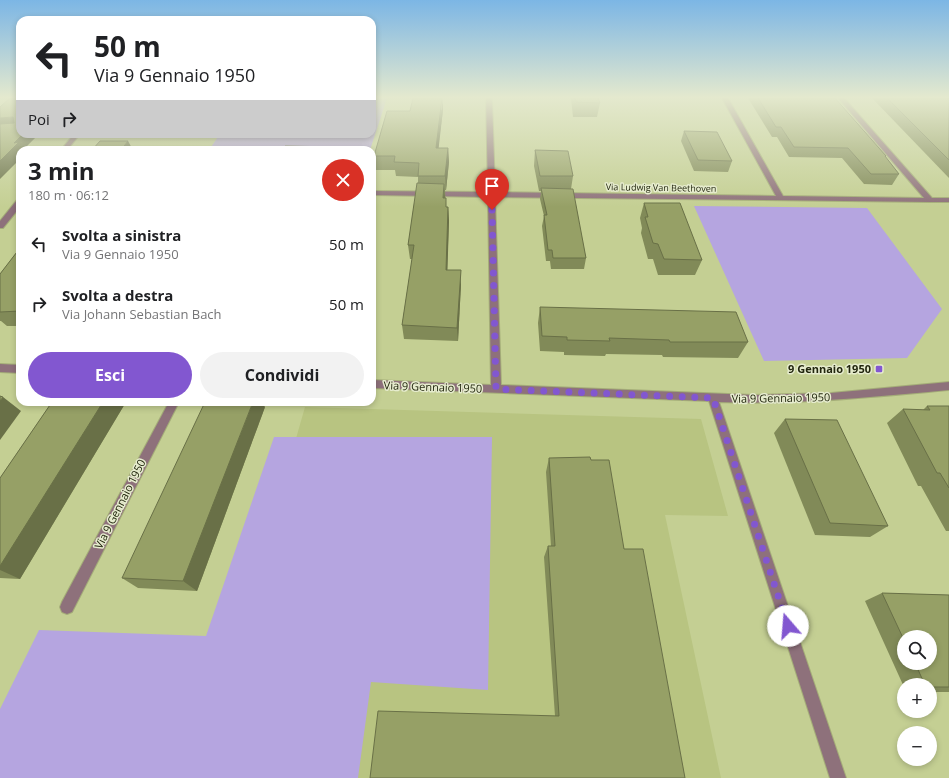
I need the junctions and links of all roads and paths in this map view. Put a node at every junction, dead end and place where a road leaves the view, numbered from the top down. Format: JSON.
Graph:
{"nodes":[{"id":1,"x":490,"y":134,"type":"edge"},
{"id":2,"x":745,"y":134,"type":"edge"},
{"id":3,"x":873,"y":134,"type":"edge"},
{"id":4,"x":74,"y":138,"type":"edge"},
{"id":5,"x":68,"y":146,"type":"edge"},
{"id":6,"x":376,"y":193,"type":"edge"},
{"id":7,"x":491,"y":195,"type":"junction"},
{"id":8,"x":780,"y":198,"type":"junction"},
{"id":9,"x":930,"y":200,"type":"junction"},
{"id":10,"x":949,"y":200,"type":"edge"},
{"id":11,"x":16,"y":207,"type":"edge"},
{"id":12,"x":0,"y":226,"type":"edge"},
{"id":13,"x":0,"y":368,"type":"edge"},
{"id":14,"x":16,"y":369,"type":"edge"},
{"id":15,"x":376,"y":384,"type":"edge"},
{"id":16,"x":949,"y":386,"type":"edge"},
{"id":17,"x":496,"y":389,"type":"junction"},
{"id":18,"x":713,"y":398,"type":"junction"},
{"id":19,"x":172,"y":406,"type":"edge"},
{"id":20,"x":67,"y":607,"type":"dead end"},
{"id":21,"x":838,"y":778,"type":"edge"}],
"edges":[{"from":1,"to":7,"type":"street"},
{"from":2,"to":8,"type":"street"},
{"from":3,"to":9,"type":"street"},
{"from":4,"to":5,"type":"street"},
{"from":6,"to":7,"type":"street","name":"Via Ludwig Van Beethoven"},
{"from":7,"to":8,"type":"street","name":"Via Ludwig Van Beethoven"},
{"from":7,"to":17,"type":"street"},
{"from":8,"to":9,"type":"street","name":"Via Ludwig Van Beethoven"},
{"from":9,"to":10,"type":"street","name":"Via Ludwig Van Beethoven"},
{"from":11,"to":12,"type":"street"},
{"from":13,"to":14,"type":"street"},
{"from":15,"to":17,"type":"street","name":"Via 9 Gennaio 1950"},
{"from":16,"to":18,"type":"street","name":"Via 9 Gennaio 1950"},
{"from":17,"to":18,"type":"street","name":"Via 9 Gennaio 1950"},
{"from":18,"to":21,"type":"street"},
{"from":19,"to":20,"type":"street","name":"Via 9 Gennaio 1950"}]}
